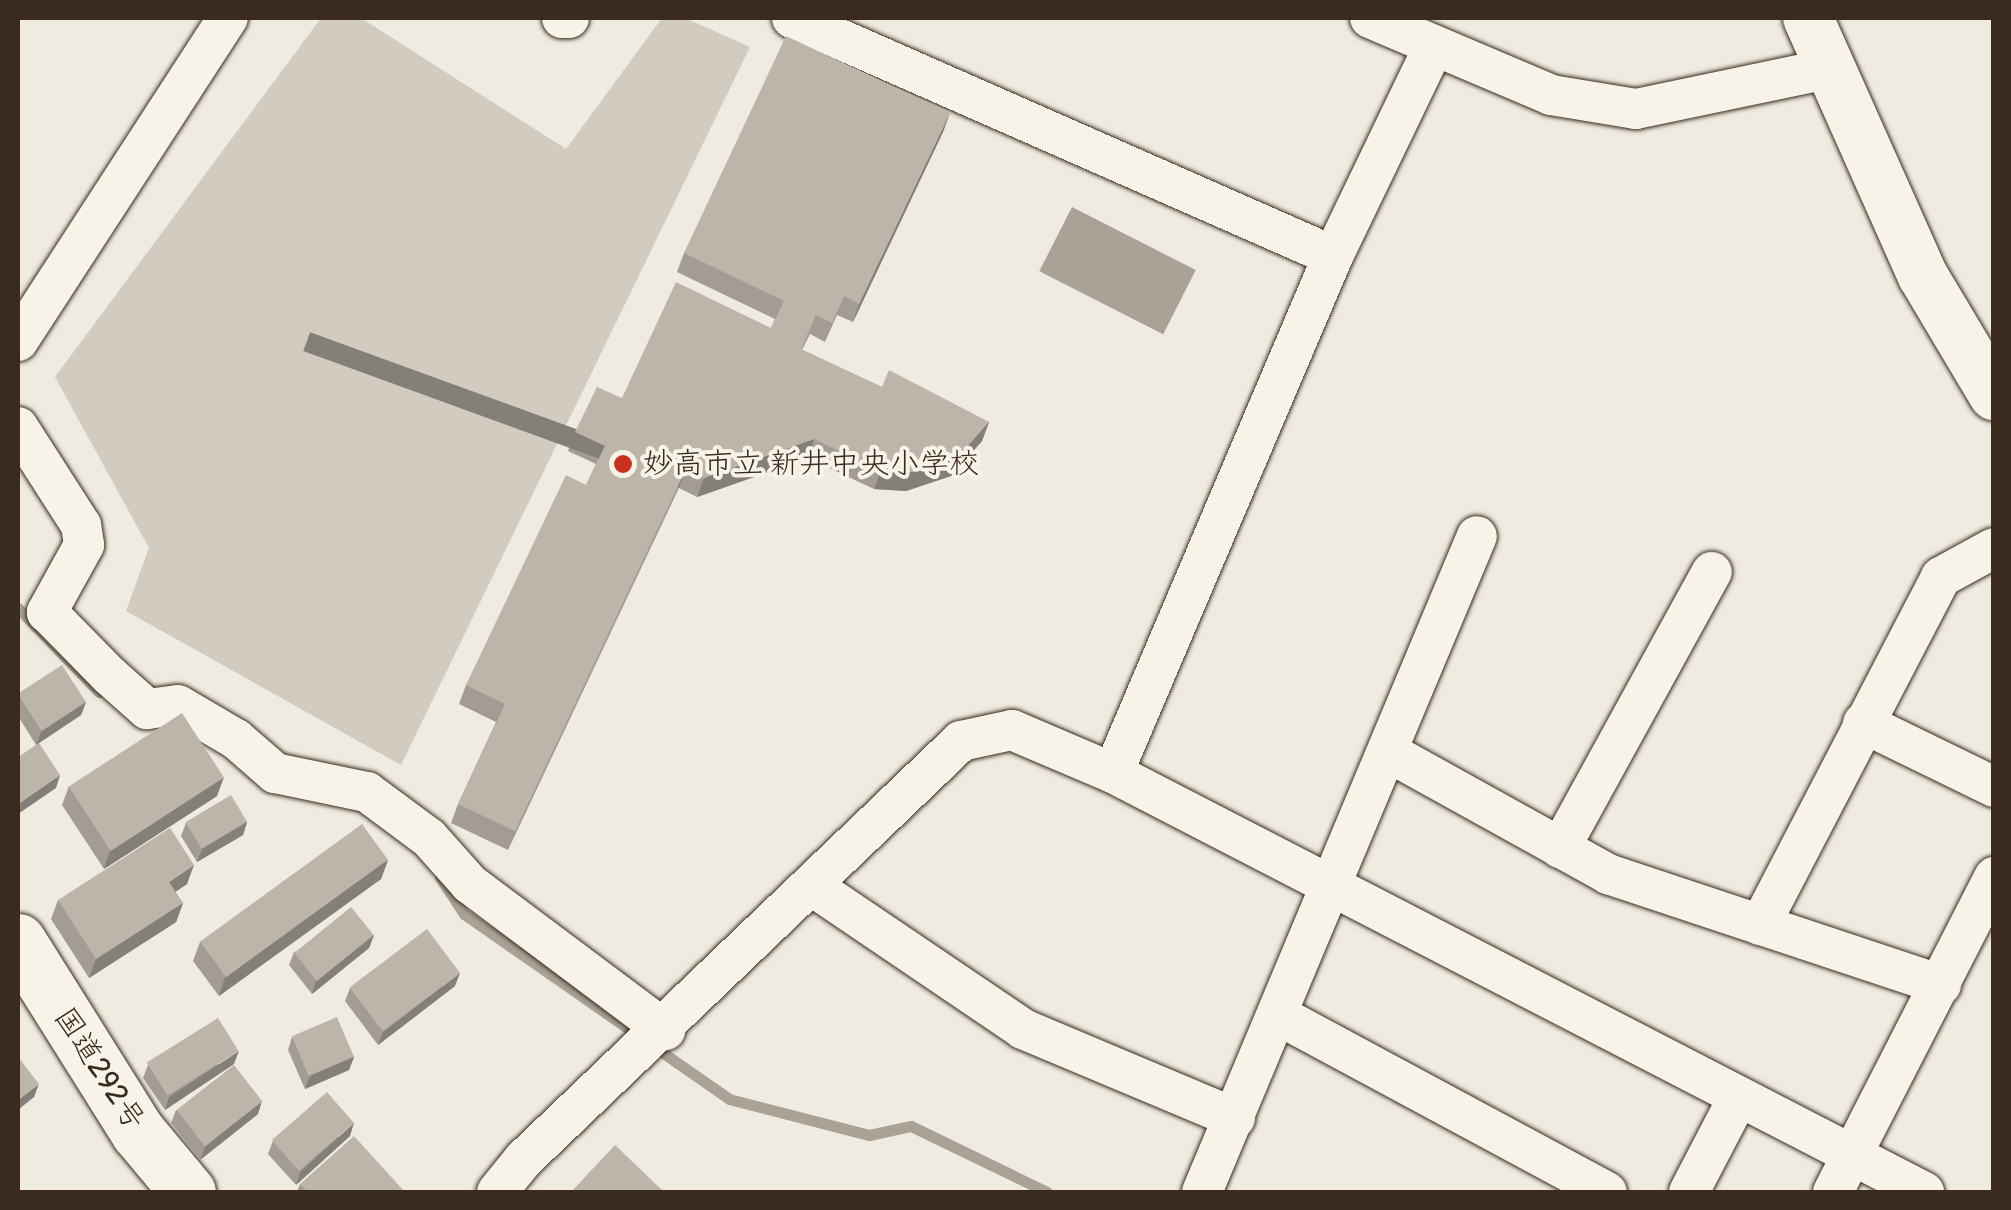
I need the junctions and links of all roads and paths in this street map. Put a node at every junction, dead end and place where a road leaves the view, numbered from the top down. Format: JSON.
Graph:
{"nodes":[{"id":1,"x":228,"y":18,"type":"edge"},
{"id":2,"x":792,"y":18,"type":"edge"},
{"id":3,"x":1370,"y":18,"type":"edge"},
{"id":4,"x":1808,"y":18,"type":"edge"},
{"id":5,"x":1434,"y":46,"type":"junction"},
{"id":6,"x":1828,"y":69,"type":"junction"},
{"id":7,"x":1333,"y":256,"type":"junction"},
{"id":8,"x":18,"y":341,"type":"edge"},
{"id":9,"x":1994,"y":395,"type":"edge"},
{"id":10,"x":18,"y":426,"type":"edge"},
{"id":11,"x":1477,"y":536,"type":"dead end"},
{"id":12,"x":1994,"y":548,"type":"edge"},
{"id":13,"x":1712,"y":572,"type":"dead end"},
{"id":14,"x":1863,"y":724,"type":"junction"},
{"id":15,"x":1388,"y":752,"type":"junction"},
{"id":16,"x":1113,"y":774,"type":"junction"},
{"id":17,"x":1994,"y":787,"type":"edge"},
{"id":18,"x":1560,"y":848,"type":"junction"},
{"id":19,"x":1994,"y":878,"type":"edge"},
{"id":20,"x":812,"y":886,"type":"junction"},
{"id":21,"x":1332,"y":888,"type":"junction"},
{"id":22,"x":1760,"y":925,"type":"junction"},
{"id":23,"x":18,"y":941,"type":"edge"},
{"id":24,"x":1940,"y":985,"type":"junction"},
{"id":25,"x":1280,"y":1016,"type":"junction"},
{"id":26,"x":665,"y":1030,"type":"junction"},
{"id":27,"x":1738,"y":1098,"type":"junction"},
{"id":28,"x":1234,"y":1118,"type":"junction"},
{"id":29,"x":1855,"y":1157,"type":"junction"},
{"id":30,"x":1207,"y":1191,"type":"edge"},
{"id":31,"x":188,"y":1192,"type":"edge"},
{"id":32,"x":497,"y":1192,"type":"edge"},
{"id":33,"x":1607,"y":1192,"type":"edge"},
{"id":34,"x":1689,"y":1192,"type":"edge"},
{"id":35,"x":1833,"y":1192,"type":"edge"},
{"id":36,"x":1924,"y":1192,"type":"edge"}],
"edges":[{"from":1,"to":8,"type":"street"},
{"from":2,"to":7,"type":"street"},
{"from":3,"to":5,"type":"street"},
{"from":4,"to":6,"type":"street"},
{"from":5,"to":6,"type":"street"},
{"from":5,"to":7,"type":"street"},
{"from":6,"to":9,"type":"street"},
{"from":7,"to":16,"type":"street"},
{"from":10,"to":26,"type":"street"},
{"from":11,"to":15,"type":"street"},
{"from":12,"to":14,"type":"street"},
{"from":13,"to":18,"type":"street"},
{"from":14,"to":17,"type":"street"},
{"from":14,"to":22,"type":"street"},
{"from":15,"to":18,"type":"street"},
{"from":15,"to":21,"type":"street"},
{"from":16,"to":20,"type":"street"},
{"from":16,"to":21,"type":"street"},
{"from":18,"to":22,"type":"street"},
{"from":19,"to":24,"type":"street"},
{"from":20,"to":26,"type":"street"},
{"from":20,"to":28,"type":"street"},
{"from":21,"to":25,"type":"street"},
{"from":21,"to":27,"type":"street"},
{"from":22,"to":24,"type":"street"},
{"from":23,"to":31,"type":"highway","name":"国道292号"},
{"from":24,"to":29,"type":"street"},
{"from":25,"to":28,"type":"street"},
{"from":25,"to":33,"type":"street"},
{"from":26,"to":32,"type":"street"},
{"from":27,"to":29,"type":"street"},
{"from":27,"to":34,"type":"street"},
{"from":28,"to":30,"type":"street"},
{"from":29,"to":35,"type":"street"},
{"from":29,"to":36,"type":"street"}]}
